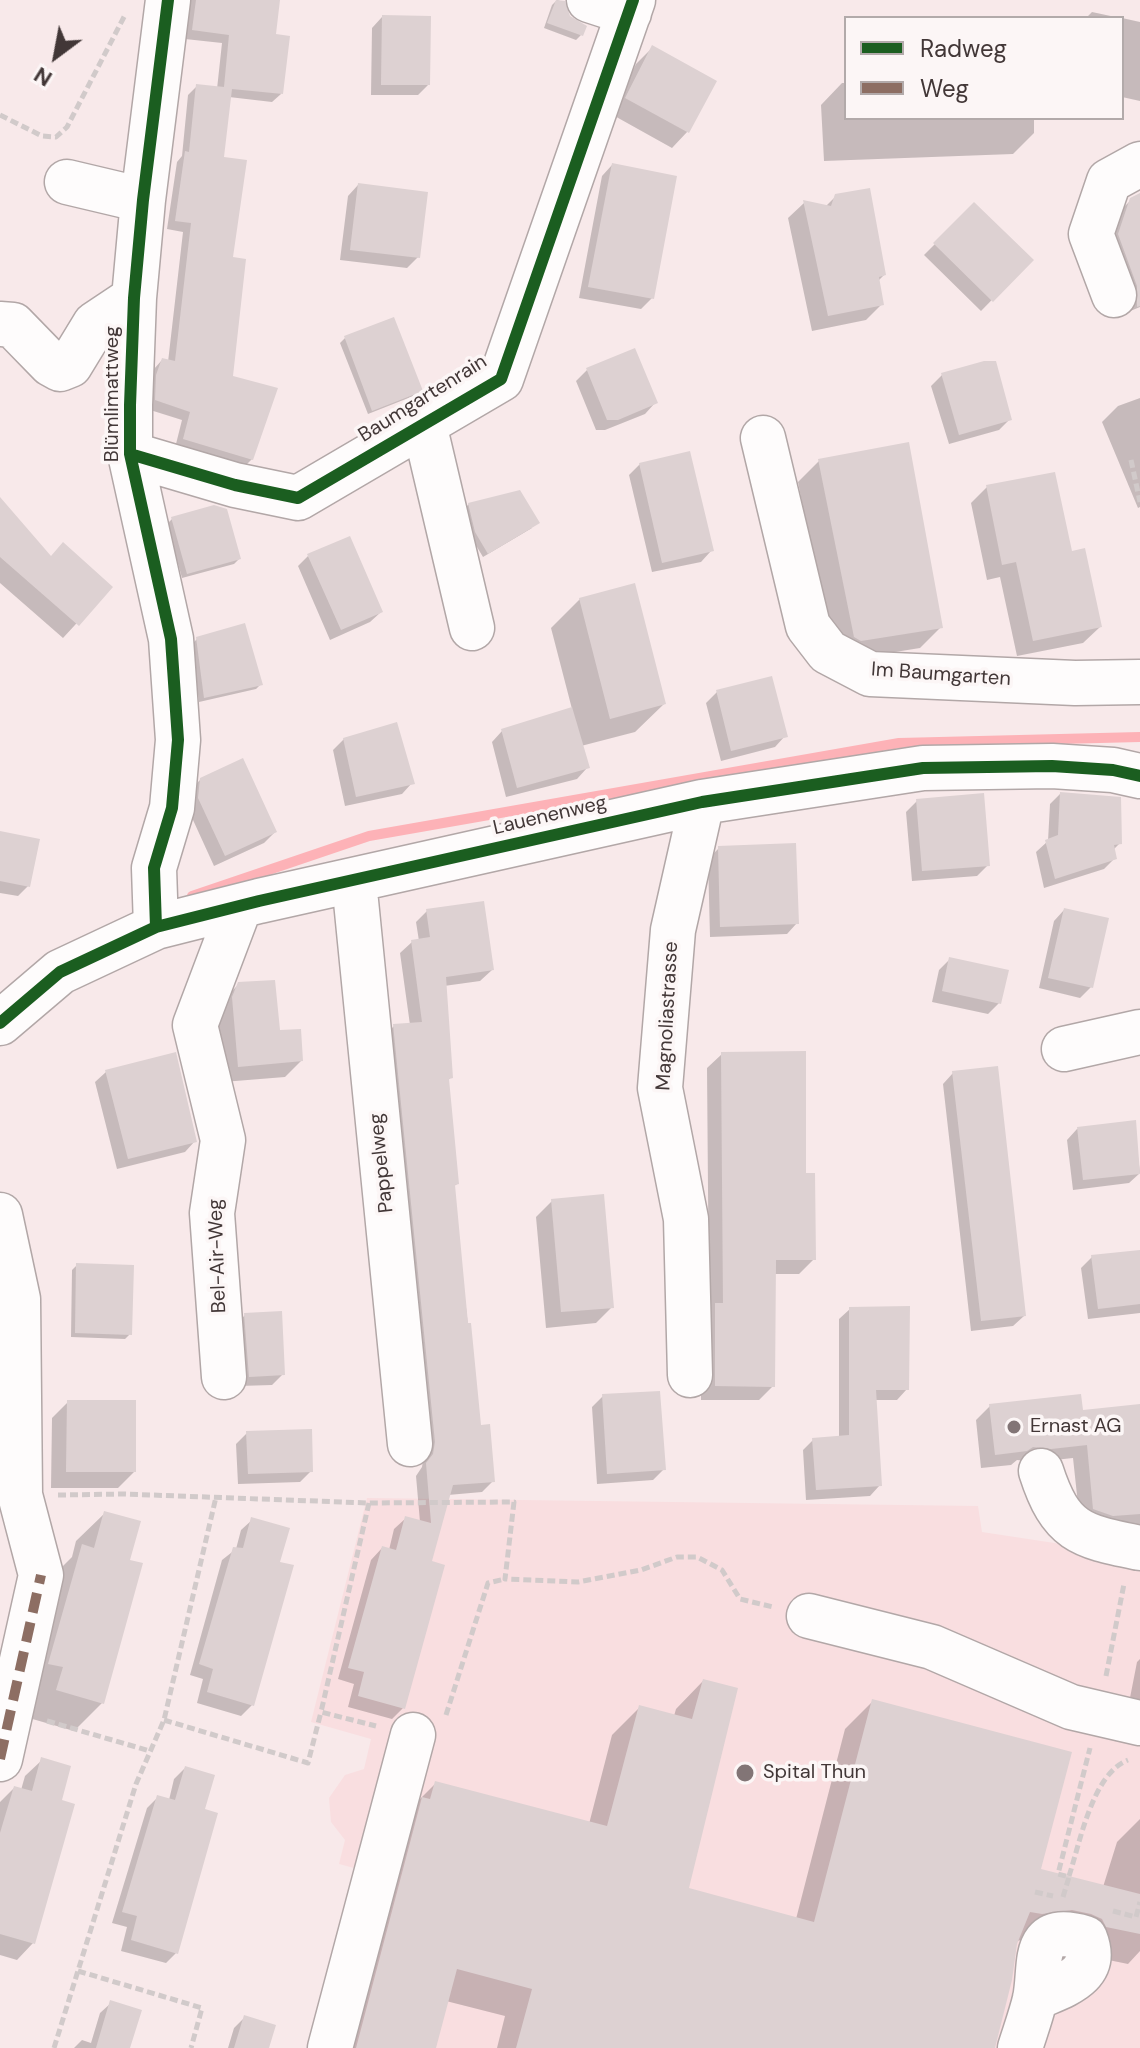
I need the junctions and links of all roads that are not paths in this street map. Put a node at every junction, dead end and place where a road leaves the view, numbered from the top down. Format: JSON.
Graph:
{"nodes":[{"id":1,"x":168,"y":0,"type":"edge"},
{"id":2,"x":617,"y":4,"type":"edge"},
{"id":3,"x":1140,"y":164,"type":"edge"},
{"id":4,"x":67,"y":182,"type":"dead end"},
{"id":5,"x":143,"y":200,"type":"junction"},
{"id":6,"x":1114,"y":295,"type":"dead end"},
{"id":7,"x":134,"y":298,"type":"junction"},
{"id":8,"x":0,"y":324,"type":"edge"},
{"id":9,"x":424,"y":424,"type":"junction"},
{"id":10,"x":763,"y":438,"type":"dead end"},
{"id":11,"x":130,"y":454,"type":"junction"},
{"id":12,"x":472,"y":628,"type":"dead end"},
{"id":13,"x":1140,"y":682,"type":"edge"},
{"id":14,"x":1140,"y":776,"type":"edge"},
{"id":15,"x":702,"y":802,"type":"junction"},
{"id":16,"x":354,"y":881,"type":"junction"},
{"id":17,"x":240,"y":906,"type":"junction"},
{"id":18,"x":156,"y":927,"type":"junction"},
{"id":19,"x":0,"y":1023,"type":"edge"},
{"id":20,"x":1140,"y":1032,"type":"edge"},
{"id":21,"x":1064,"y":1049,"type":"dead end"},
{"id":22,"x":0,"y":1215,"type":"edge"},
{"id":23,"x":690,"y":1375,"type":"dead end"},
{"id":24,"x":224,"y":1377,"type":"dead end"},
{"id":25,"x":410,"y":1444,"type":"dead end"},
{"id":26,"x":1041,"y":1471,"type":"dead end"},
{"id":27,"x":1140,"y":1548,"type":"edge"},
{"id":28,"x":809,"y":1616,"type":"road end"},
{"id":29,"x":1140,"y":1723,"type":"edge"},
{"id":30,"x":427,"y":1731,"type":"road end"},
{"id":31,"x":0,"y":1759,"type":"edge"},
{"id":32,"x":1035,"y":1998,"type":"dead end"},
{"id":33,"x":330,"y":2048,"type":"edge"},
{"id":34,"x":1020,"y":2048,"type":"edge"}],
"edges":[{"from":1,"to":5,"type":"street","name":"Blümlimattweg"},
{"from":2,"to":9,"type":"street","name":"Baumgartenrain"},
{"from":3,"to":6,"type":"street"},
{"from":4,"to":5,"type":"street"},
{"from":5,"to":7,"type":"street","name":"Blümlimattweg"},
{"from":7,"to":8,"type":"street","name":"Blümlimattweg"},
{"from":7,"to":11,"type":"street","name":"Blümlimattweg"},
{"from":9,"to":11,"type":"street","name":"Baumgartenrain"},
{"from":9,"to":12,"type":"street","name":"Baumgartenrain"},
{"from":10,"to":13,"type":"street","name":"Im Baumgarten"},
{"from":11,"to":18,"type":"street","name":"Blümlimattweg"},
{"from":14,"to":15,"type":"street","name":"Lauenenweg"},
{"from":15,"to":16,"type":"street","name":"Lauenenweg"},
{"from":15,"to":23,"type":"street","name":"Magnoliastrasse"},
{"from":16,"to":17,"type":"street","name":"Lauenenweg"},
{"from":16,"to":25,"type":"street","name":"Pappelweg"},
{"from":17,"to":18,"type":"street","name":"Lauenenweg"},
{"from":17,"to":24,"type":"street","name":"Bel-Air-Weg"},
{"from":18,"to":19,"type":"street","name":"Lauenenweg"},
{"from":20,"to":21,"type":"street"},
{"from":22,"to":31,"type":"street"},
{"from":26,"to":27,"type":"street"},
{"from":28,"to":29,"type":"street"},
{"from":30,"to":33,"type":"street"},
{"from":32,"to":34,"type":"street"}]}
